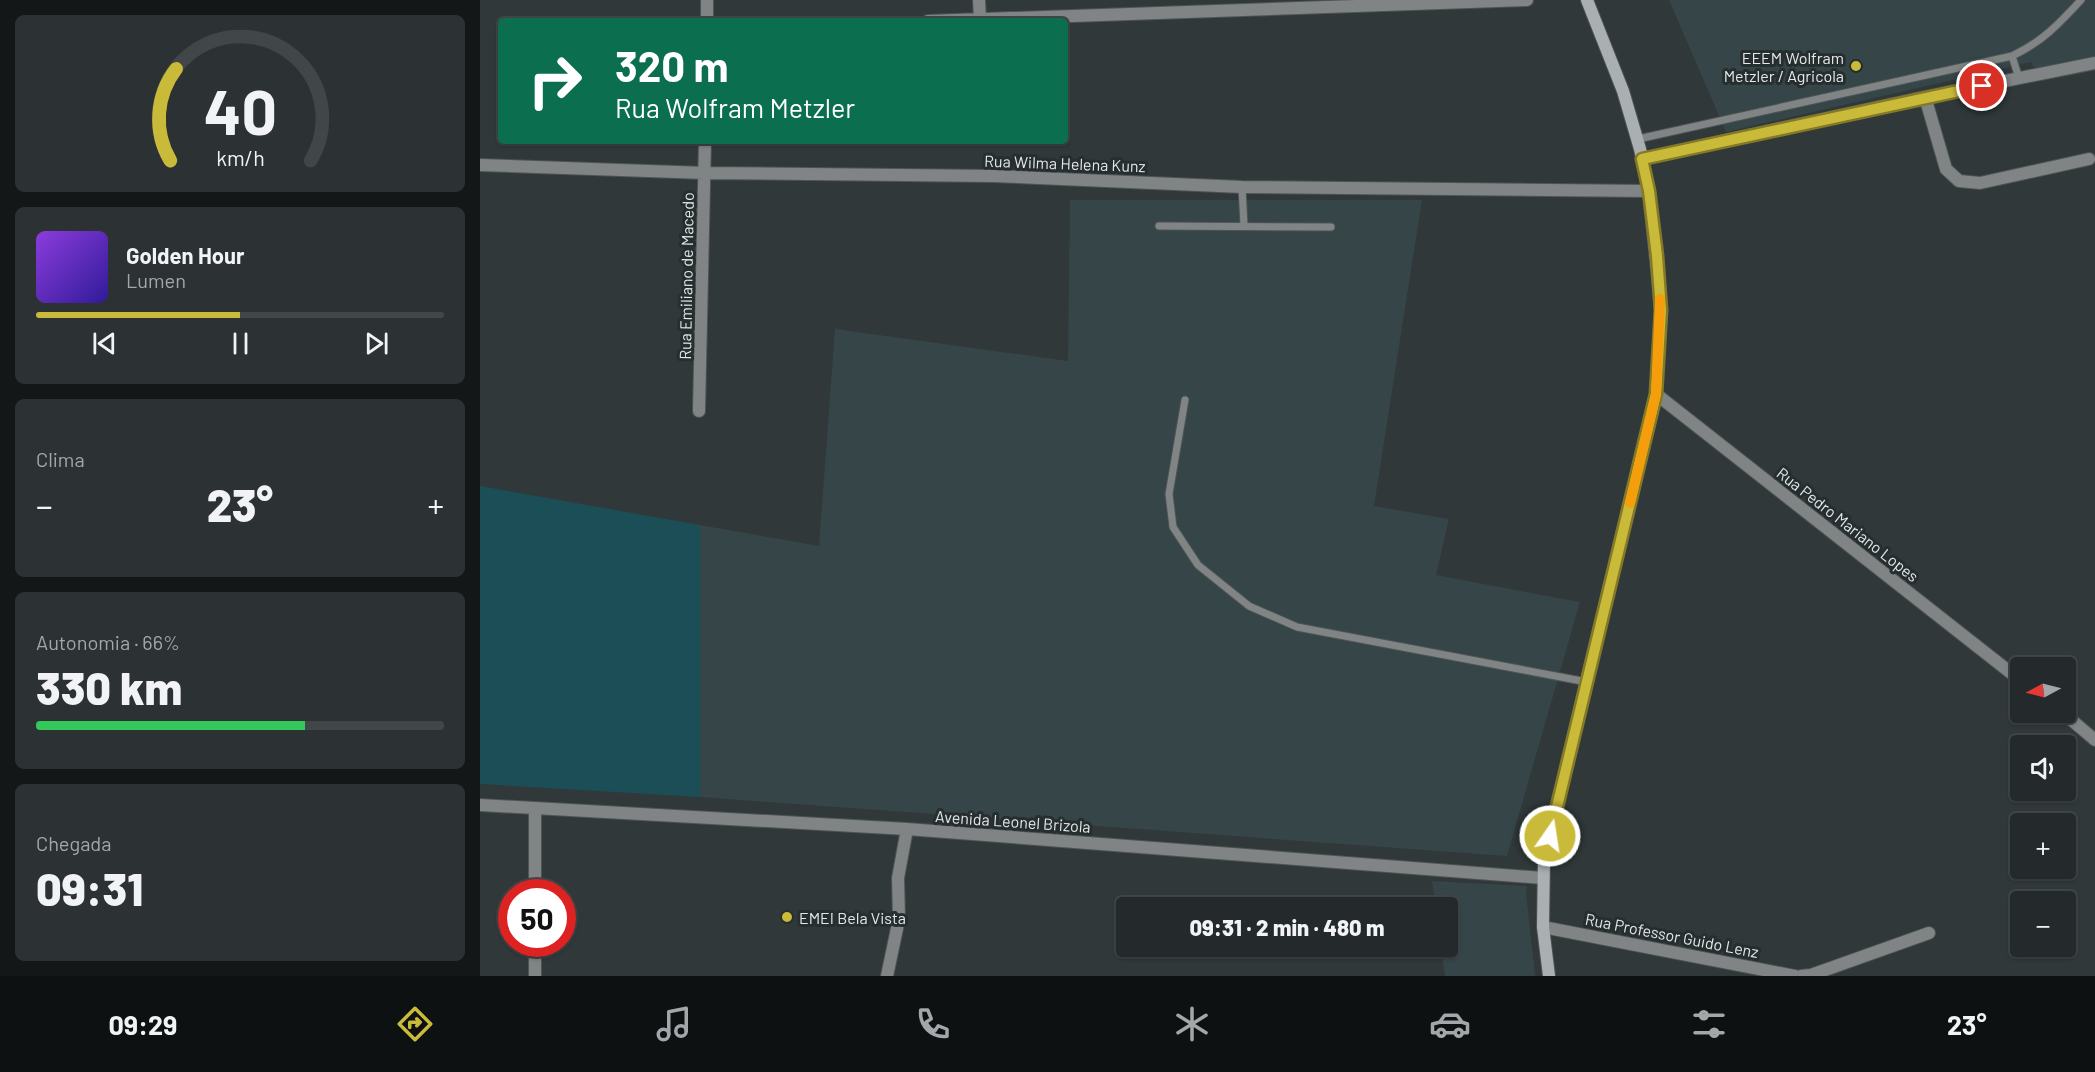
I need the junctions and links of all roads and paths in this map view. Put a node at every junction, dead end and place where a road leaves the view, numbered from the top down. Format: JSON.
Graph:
{"nodes":[{"id":1,"x":707,"y":0,"type":"edge"},
{"id":2,"x":979,"y":0,"type":"edge"},
{"id":3,"x":1527,"y":0,"type":"edge"},
{"id":4,"x":1587,"y":0,"type":"edge"},
{"id":5,"x":2081,"y":0,"type":"edge"},
{"id":6,"x":707,"y":18,"type":"edge"},
{"id":7,"x":980,"y":18,"type":"edge"},
{"id":8,"x":1035,"y":18,"type":"edge"},
{"id":9,"x":2012,"y":56,"type":"junction"},
{"id":10,"x":2095,"y":63,"type":"edge"},
{"id":11,"x":2019,"y":78,"type":"junction"},
{"id":12,"x":1925,"y":97,"type":"junction"},
{"id":13,"x":1638,"y":140,"type":"junction"},
{"id":14,"x":705,"y":144,"type":"edge"},
{"id":15,"x":1642,"y":159,"type":"junction"},
{"id":16,"x":2089,"y":159,"type":"dead end"},
{"id":17,"x":480,"y":165,"type":"edge"},
{"id":18,"x":705,"y":173,"type":"junction"},
{"id":19,"x":1242,"y":187,"type":"junction"},
{"id":20,"x":1649,"y":191,"type":"junction"},
{"id":21,"x":1159,"y":226,"type":"dead end"},
{"id":22,"x":1244,"y":226,"type":"junction"},
{"id":23,"x":1331,"y":227,"type":"dead end"},
{"id":24,"x":1656,"y":394,"type":"junction"},
{"id":25,"x":1185,"y":400,"type":"dead end"},
{"id":26,"x":699,"y":411,"type":"dead end"},
{"id":27,"x":2010,"y":672,"type":"edge"},
{"id":28,"x":1587,"y":682,"type":"junction"},
{"id":29,"x":2075,"y":723,"type":"edge"},
{"id":30,"x":2095,"y":740,"type":"edge"},
{"id":31,"x":480,"y":805,"type":"edge"},
{"id":32,"x":535,"y":809,"type":"junction"},
{"id":33,"x":907,"y":829,"type":"junction"},
{"id":34,"x":535,"y":879,"type":"edge"},
{"id":35,"x":1543,"y":879,"type":"junction"},
{"id":36,"x":1542,"y":927,"type":"junction"},
{"id":37,"x":1929,"y":933,"type":"dead end"},
{"id":38,"x":535,"y":957,"type":"edge"},
{"id":39,"x":535,"y":976,"type":"edge"},
{"id":40,"x":887,"y":976,"type":"edge"},
{"id":41,"x":1550,"y":976,"type":"edge"},
{"id":42,"x":1795,"y":976,"type":"edge"},
{"id":43,"x":1801,"y":976,"type":"edge"}],
"edges":[{"from":1,"to":6,"type":"street"},
{"from":2,"to":7,"type":"street"},
{"from":3,"to":8,"type":"street"},
{"from":4,"to":13,"type":"main road"},
{"from":5,"to":9,"type":"lane"},
{"from":9,"to":11,"type":"lane"},
{"from":9,"to":13,"type":"lane"},
{"from":10,"to":11,"type":"street"},
{"from":11,"to":12,"type":"street"},
{"from":12,"to":15,"type":"street"},
{"from":12,"to":16,"type":"street"},
{"from":13,"to":15,"type":"main road"},
{"from":14,"to":18,"type":"street","name":"Rua Emiliano de Macedo"},
{"from":15,"to":20,"type":"main road"},
{"from":17,"to":18,"type":"street","name":"Rua Wilma Helena Kunz"},
{"from":18,"to":19,"type":"street","name":"Rua Wilma Helena Kunz"},
{"from":18,"to":26,"type":"street","name":"Rua Emiliano de Macedo"},
{"from":19,"to":20,"type":"street","name":"Rua Wilma Helena Kunz"},
{"from":19,"to":22,"type":"lane"},
{"from":20,"to":24,"type":"main road"},
{"from":21,"to":22,"type":"lane"},
{"from":22,"to":23,"type":"lane"},
{"from":24,"to":27,"type":"street","name":"Rua Pedro Mariano Lopes"},
{"from":24,"to":28,"type":"main road"},
{"from":25,"to":28,"type":"lane"},
{"from":28,"to":35,"type":"main road"},
{"from":29,"to":30,"type":"street"},
{"from":31,"to":32,"type":"street","name":"Avenida Leonel Brizola"},
{"from":32,"to":33,"type":"street","name":"Avenida Leonel Brizola"},
{"from":32,"to":34,"type":"street"},
{"from":33,"to":35,"type":"street","name":"Avenida Leonel Brizola"},
{"from":33,"to":40,"type":"street"},
{"from":35,"to":36,"type":"main road"},
{"from":36,"to":41,"type":"main road"},
{"from":36,"to":42,"type":"street","name":"Rua Professor Guido Lenz"},
{"from":37,"to":43,"type":"street"},
{"from":38,"to":39,"type":"street"}]}
